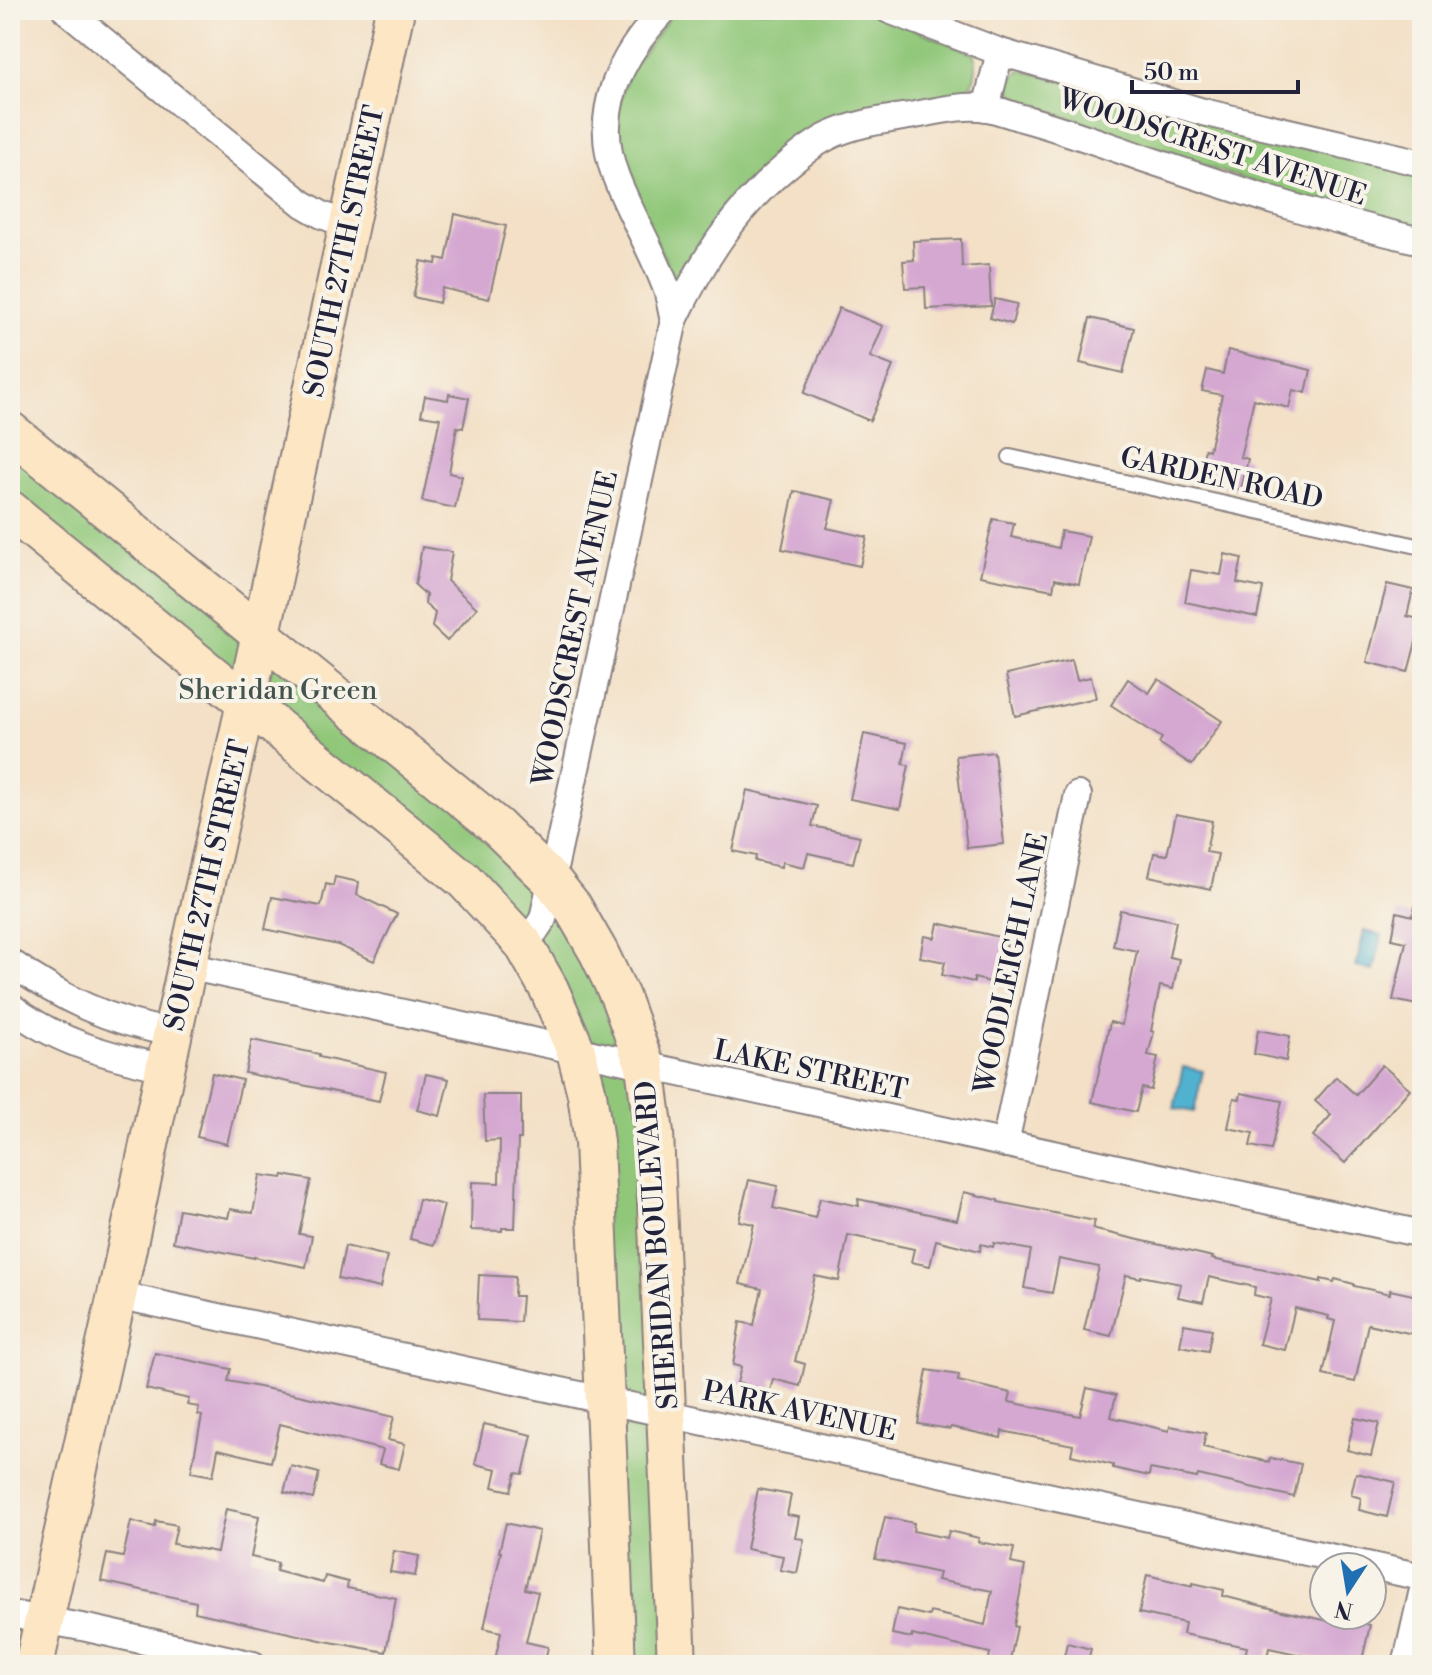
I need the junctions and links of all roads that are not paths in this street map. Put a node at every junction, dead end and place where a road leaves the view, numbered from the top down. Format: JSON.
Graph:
{"nodes":[{"id":1,"x":66,"y":10,"type":"edge"},
{"id":2,"x":395,"y":10,"type":"edge"},
{"id":3,"x":664,"y":10,"type":"edge"},
{"id":4,"x":889,"y":10,"type":"edge"},
{"id":5,"x":1000,"y":52,"type":"junction"},
{"id":6,"x":986,"y":108,"type":"junction"},
{"id":7,"x":1422,"y":163,"type":"edge"},
{"id":8,"x":349,"y":225,"type":"junction"},
{"id":9,"x":1422,"y":241,"type":"edge"},
{"id":10,"x":674,"y":320,"type":"junction"},
{"id":11,"x":10,"y":431,"type":"edge"},
{"id":12,"x":1010,"y":457,"type":"dead end"},
{"id":13,"x":10,"y":510,"type":"edge"},
{"id":14,"x":1422,"y":547,"type":"edge"},
{"id":15,"x":260,"y":634,"type":"junction"},
{"id":16,"x":246,"y":703,"type":"junction"},
{"id":17,"x":1078,"y":795,"type":"dead end"},
{"id":18,"x":552,"y":881,"type":"junction"},
{"id":19,"x":523,"y":943,"type":"junction"},
{"id":20,"x":10,"y":962,"type":"edge"},
{"id":21,"x":187,"y":966,"type":"junction"},
{"id":22,"x":10,"y":1006,"type":"edge"},
{"id":23,"x":169,"y":1051,"type":"junction"},
{"id":24,"x":576,"y":1051,"type":"junction"},
{"id":25,"x":645,"y":1066,"type":"junction"},
{"id":26,"x":1005,"y":1144,"type":"junction"},
{"id":27,"x":1422,"y":1234,"type":"edge"},
{"id":28,"x":117,"y":1295,"type":"junction"},
{"id":29,"x":605,"y":1400,"type":"junction"},
{"id":30,"x":667,"y":1413,"type":"junction"},
{"id":31,"x":1422,"y":1577,"type":"edge"},
{"id":32,"x":1422,"y":1594,"type":"edge"},
{"id":33,"x":27,"y":1618,"type":"edge"},
{"id":34,"x":34,"y":1665,"type":"edge"},
{"id":35,"x":253,"y":1665,"type":"edge"},
{"id":36,"x":616,"y":1665,"type":"edge"},
{"id":37,"x":677,"y":1665,"type":"edge"},
{"id":38,"x":1406,"y":1665,"type":"edge"}],
"edges":[{"from":1,"to":8,"type":"street"},
{"from":2,"to":8,"type":"main road","name":"SOUTH 27TH STREET"},
{"from":3,"to":10,"type":"street","name":"WOODSCREST AVENUE"},
{"from":4,"to":5,"type":"street","name":"WOODSCREST AVENUE"},
{"from":5,"to":6,"type":"street"},
{"from":5,"to":7,"type":"street","name":"WOODSCREST AVENUE"},
{"from":6,"to":9,"type":"street","name":"WOODSCREST AVENUE"},
{"from":6,"to":10,"type":"street","name":"WOODSCREST AVENUE"},
{"from":8,"to":15,"type":"main road","name":"SOUTH 27TH STREET"},
{"from":10,"to":18,"type":"street","name":"WOODSCREST AVENUE"},
{"from":11,"to":15,"type":"main road","name":"SHERIDAN BOULEVARD"},
{"from":12,"to":14,"type":"lane","name":"GARDEN ROAD"},
{"from":13,"to":16,"type":"main road","name":"SHERIDAN BOULEVARD"},
{"from":15,"to":16,"type":"main road","name":"SOUTH 27TH STREET"},
{"from":15,"to":18,"type":"main road","name":"SHERIDAN BOULEVARD"},
{"from":16,"to":19,"type":"main road","name":"SHERIDAN BOULEVARD"},
{"from":16,"to":21,"type":"main road","name":"SOUTH 27TH STREET"},
{"from":17,"to":26,"type":"street","name":"WOODLEIGH LANE"},
{"from":18,"to":19,"type":"street","name":"WOODSCREST AVENUE"},
{"from":18,"to":25,"type":"main road","name":"SHERIDAN BOULEVARD"},
{"from":19,"to":24,"type":"main road","name":"SHERIDAN BOULEVARD"},
{"from":20,"to":23,"type":"street"},
{"from":21,"to":23,"type":"main road","name":"SOUTH 27TH STREET"},
{"from":21,"to":24,"type":"street","name":"LAKE STREET"},
{"from":22,"to":23,"type":"street"},
{"from":23,"to":28,"type":"main road","name":"SOUTH 27TH STREET"},
{"from":24,"to":25,"type":"street","name":"LAKE STREET"},
{"from":24,"to":29,"type":"main road","name":"SHERIDAN BOULEVARD"},
{"from":25,"to":26,"type":"street","name":"LAKE STREET"},
{"from":25,"to":30,"type":"main road","name":"SHERIDAN BOULEVARD"},
{"from":26,"to":27,"type":"street","name":"LAKE STREET"},
{"from":28,"to":29,"type":"street","name":"PARK AVENUE"},
{"from":28,"to":33,"type":"main road","name":"SOUTH 27TH STREET"},
{"from":29,"to":30,"type":"street","name":"PARK AVENUE"},
{"from":29,"to":36,"type":"main road","name":"SHERIDAN BOULEVARD"},
{"from":30,"to":31,"type":"street","name":"PARK AVENUE"},
{"from":30,"to":37,"type":"main road","name":"SHERIDAN BOULEVARD"},
{"from":32,"to":38,"type":"street"},
{"from":33,"to":34,"type":"main road","name":"SOUTH 27TH STREET"},
{"from":33,"to":35,"type":"street"}]}
